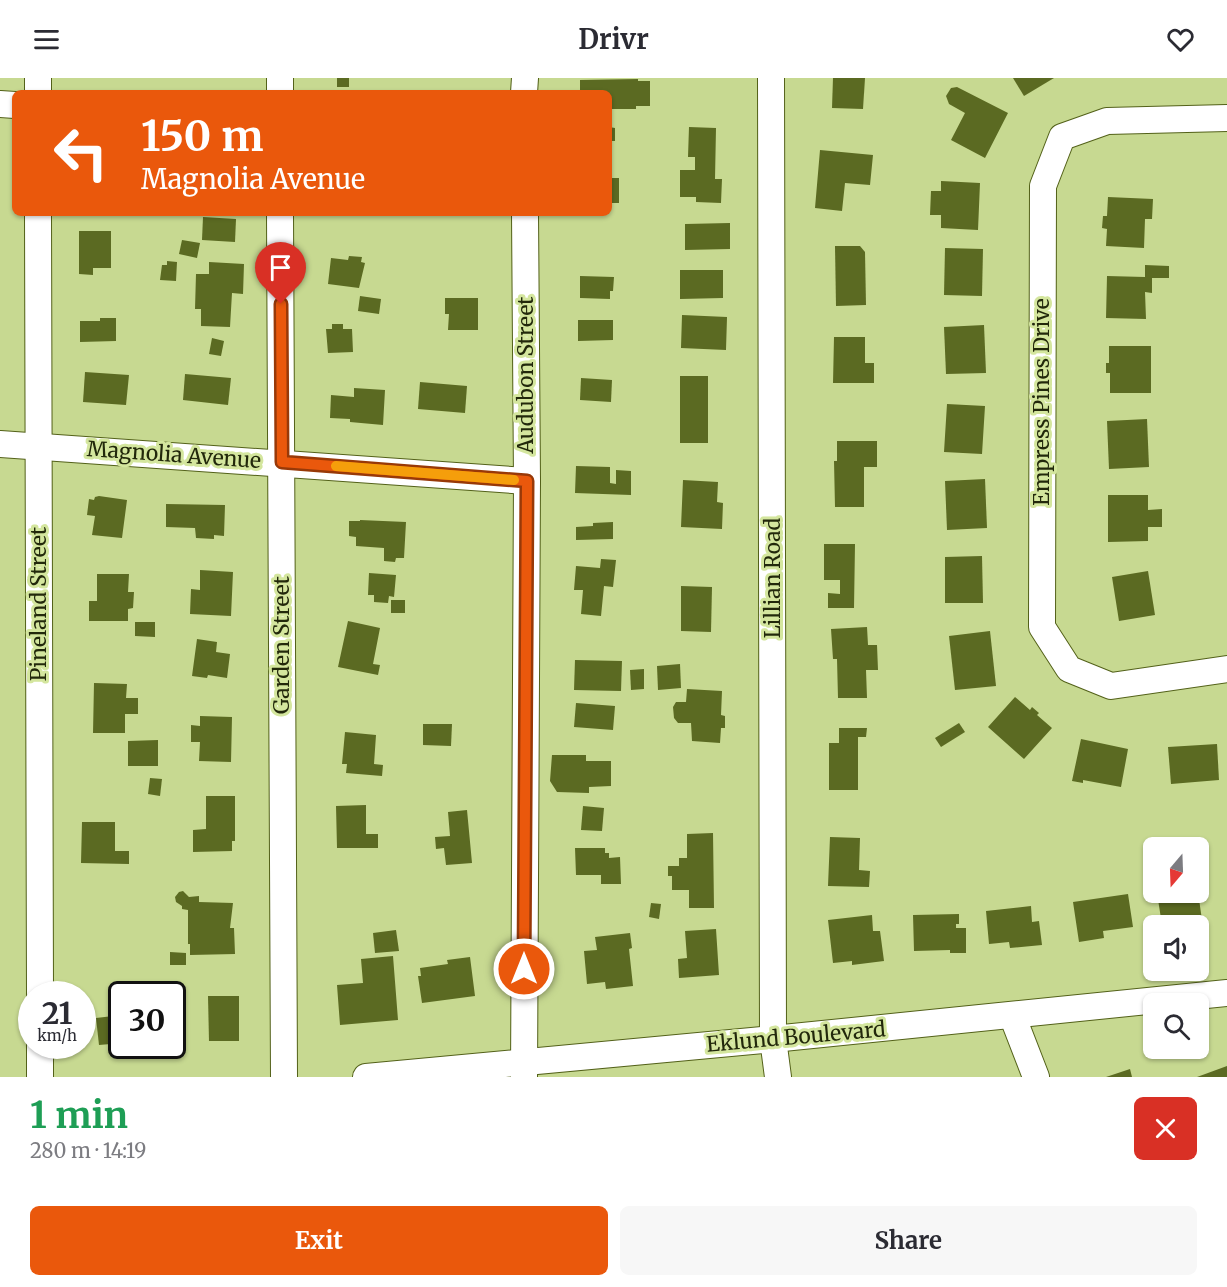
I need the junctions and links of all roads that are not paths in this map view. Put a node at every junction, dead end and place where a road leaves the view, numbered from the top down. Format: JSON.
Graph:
{"nodes":[{"id":1,"x":771,"y":78,"type":"edge"},
{"id":2,"x":1227,"y":118,"type":"edge"},
{"id":3,"x":38,"y":216,"type":"edge"},
{"id":4,"x":280,"y":216,"type":"edge"},
{"id":5,"x":525,"y":216,"type":"edge"},
{"id":6,"x":0,"y":444,"type":"edge"},
{"id":7,"x":39,"y":446,"type":"junction"},
{"id":8,"x":282,"y":462,"type":"junction"},
{"id":9,"x":527,"y":481,"type":"junction"},
{"id":10,"x":1227,"y":669,"type":"edge"},
{"id":11,"x":40,"y":981,"type":"edge"},
{"id":12,"x":1227,"y":993,"type":"edge"},
{"id":13,"x":1012,"y":1016,"type":"junction"},
{"id":14,"x":773,"y":1039,"type":"junction"},
{"id":15,"x":40,"y":1059,"type":"edge"},
{"id":16,"x":524,"y":1069,"type":"edge"},
{"id":17,"x":40,"y":1077,"type":"edge"},
{"id":18,"x":284,"y":1077,"type":"edge"},
{"id":19,"x":366,"y":1077,"type":"edge"},
{"id":20,"x":778,"y":1077,"type":"edge"},
{"id":21,"x":1036,"y":1077,"type":"edge"}],
"edges":[{"from":1,"to":14,"type":"street","name":"Lillian Road"},
{"from":2,"to":10,"type":"street","name":"Empress Pines Drive"},
{"from":3,"to":7,"type":"street","name":"Pineland Street"},
{"from":4,"to":8,"type":"street","name":"Garden Street"},
{"from":5,"to":9,"type":"street","name":"Audubon Street"},
{"from":6,"to":7,"type":"street","name":"Magnolia Avenue"},
{"from":7,"to":8,"type":"street","name":"Magnolia Avenue"},
{"from":7,"to":11,"type":"street","name":"Pineland Street"},
{"from":8,"to":9,"type":"street","name":"Magnolia Avenue"},
{"from":8,"to":18,"type":"street","name":"Garden Street"},
{"from":9,"to":16,"type":"street","name":"Audubon Street"},
{"from":12,"to":13,"type":"street","name":"Eklund Boulevard"},
{"from":13,"to":14,"type":"street","name":"Eklund Boulevard"},
{"from":13,"to":21,"type":"street"},
{"from":14,"to":16,"type":"street","name":"Eklund Boulevard"},
{"from":14,"to":20,"type":"street","name":"Lillian Road"},
{"from":15,"to":17,"type":"street"},
{"from":16,"to":19,"type":"street","name":"Eklund Boulevard"}]}
